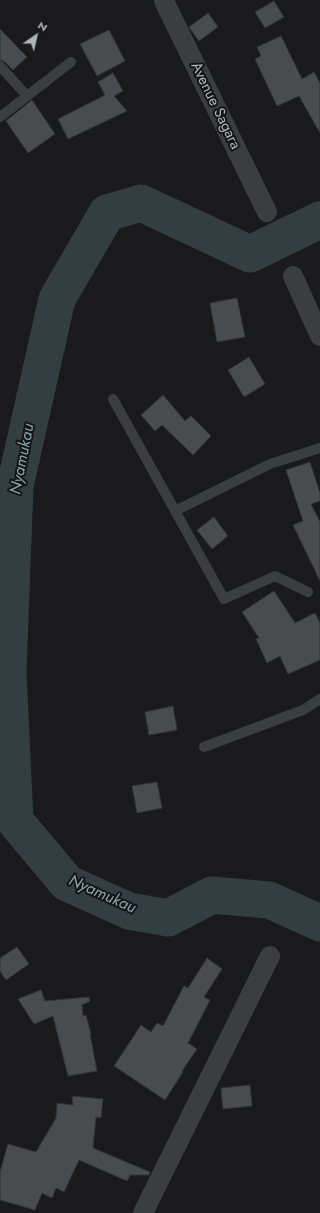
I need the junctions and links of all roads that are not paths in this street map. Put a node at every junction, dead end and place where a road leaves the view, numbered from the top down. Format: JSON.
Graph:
{"nodes":[{"id":1,"x":164,"y":0,"type":"edge"},
{"id":2,"x":71,"y":62,"type":"dead end"},
{"id":3,"x":0,"y":66,"type":"edge"},
{"id":4,"x":27,"y":96,"type":"junction"},
{"id":5,"x":0,"y":117,"type":"edge"},
{"id":6,"x":267,"y":212,"type":"dead end"},
{"id":7,"x":293,"y":276,"type":"dead end"},
{"id":8,"x":320,"y":336,"type":"edge"},
{"id":9,"x":113,"y":399,"type":"dead end"},
{"id":10,"x":320,"y":448,"type":"edge"},
{"id":11,"x":175,"y":511,"type":"junction"},
{"id":12,"x":308,"y":592,"type":"dead end"},
{"id":13,"x":320,"y":699,"type":"edge"},
{"id":14,"x":204,"y":747,"type":"dead end"},
{"id":15,"x":270,"y":956,"type":"dead end"},
{"id":16,"x":142,"y":1213,"type":"edge"}],
"edges":[{"from":1,"to":6,"type":"street","name":"Avenue Sagara"},
{"from":2,"to":4,"type":"lane"},
{"from":3,"to":4,"type":"lane"},
{"from":4,"to":5,"type":"lane"},
{"from":7,"to":8,"type":"street"},
{"from":9,"to":11,"type":"lane"},
{"from":10,"to":11,"type":"lane"},
{"from":11,"to":12,"type":"lane"},
{"from":13,"to":14,"type":"lane"},
{"from":15,"to":16,"type":"street"}]}
